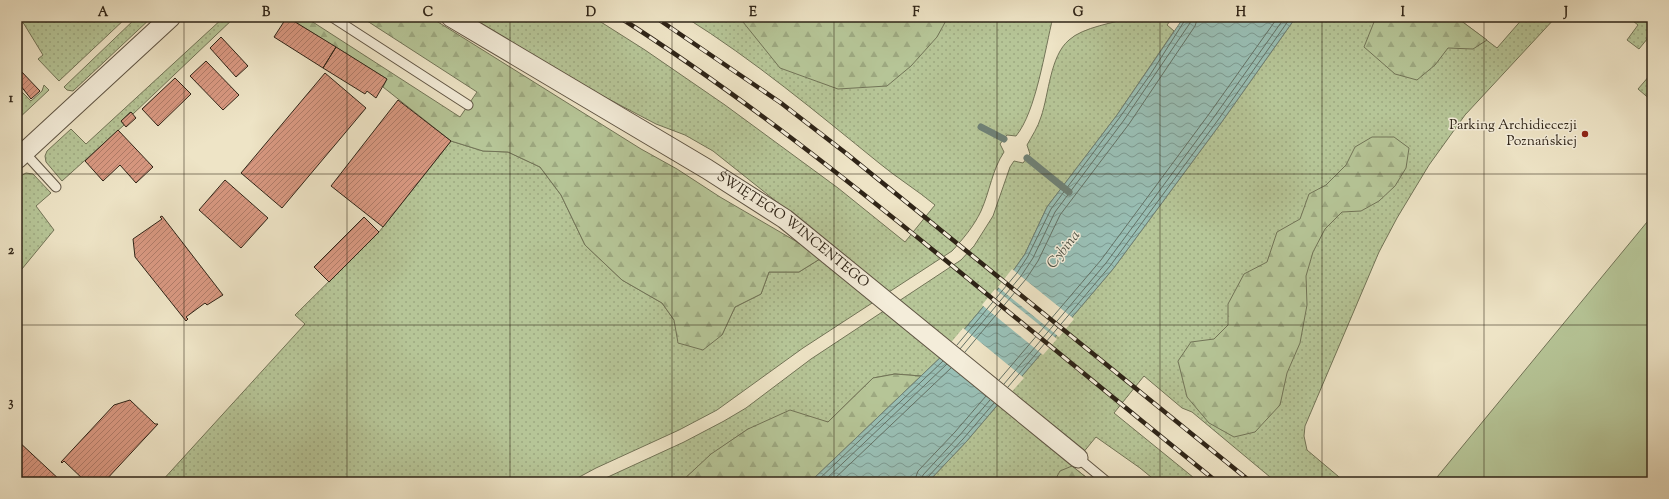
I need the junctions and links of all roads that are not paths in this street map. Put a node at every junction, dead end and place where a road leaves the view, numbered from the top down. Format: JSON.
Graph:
{"nodes":[{"id":1,"x":171,"y":17,"type":"edge"},
{"id":2,"x":332,"y":17,"type":"edge"},
{"id":3,"x":451,"y":17,"type":"edge"},
{"id":4,"x":468,"y":105,"type":"dead end"},
{"id":5,"x":21,"y":155,"type":"edge"},
{"id":6,"x":56,"y":187,"type":"dead end"},
{"id":7,"x":1078,"y":458,"type":"joint"},
{"id":8,"x":1107,"y":482,"type":"edge"}],
"edges":[{"from":1,"to":5,"type":"street"},
{"from":2,"to":4,"type":"lane"},
{"from":3,"to":7,"type":"street","name":"ŚWIĘTEGO WINCENTEGO"},
{"from":5,"to":6,"type":"lane"},
{"from":7,"to":8,"type":"lane","name":"ŚWIĘTEGO WINCENTEGO"}]}
